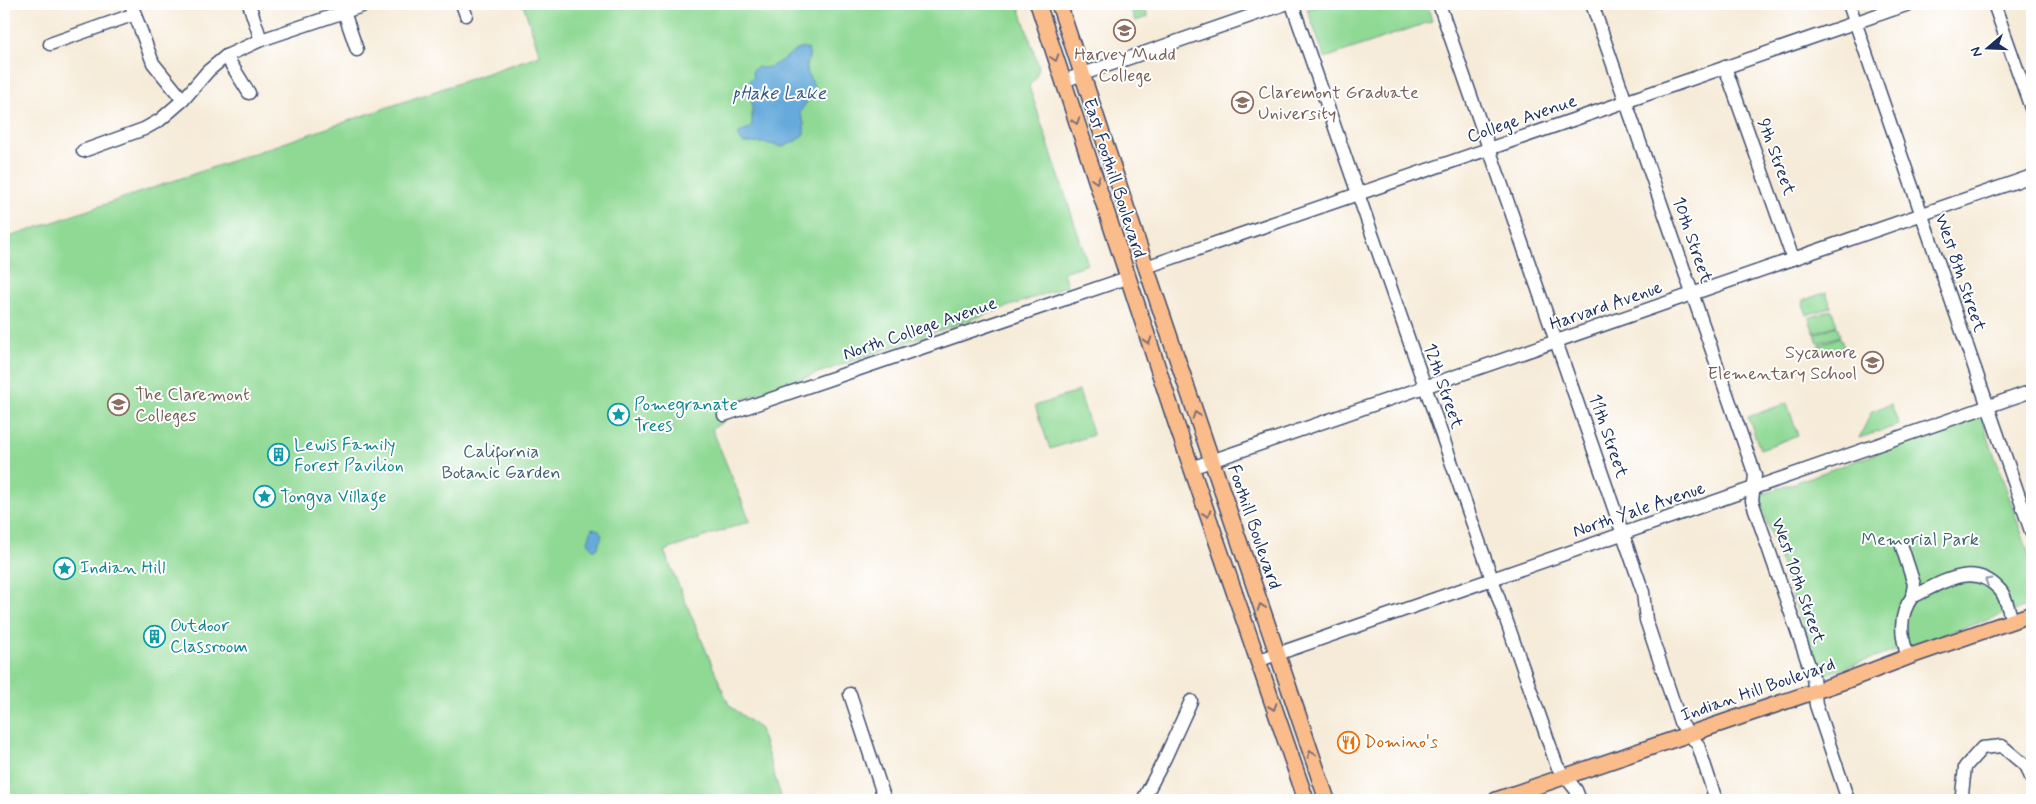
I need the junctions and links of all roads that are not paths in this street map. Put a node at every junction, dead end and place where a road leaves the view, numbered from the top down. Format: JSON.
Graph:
{"nodes":[{"id":1,"x":249,"y":4,"type":"edge"},
{"id":2,"x":368,"y":4,"type":"edge"},
{"id":3,"x":1038,"y":4,"type":"edge"},
{"id":4,"x":1059,"y":4,"type":"edge"},
{"id":5,"x":1286,"y":4,"type":"edge"},
{"id":6,"x":1292,"y":4,"type":"edge"},
{"id":7,"x":1439,"y":4,"type":"edge"},
{"id":8,"x":1592,"y":4,"type":"edge"},
{"id":9,"x":1849,"y":4,"type":"edge"},
{"id":10,"x":1909,"y":4,"type":"edge"},
{"id":11,"x":1994,"y":4,"type":"edge"},
{"id":12,"x":133,"y":9,"type":"edge"},
{"id":13,"x":344,"y":12,"type":"junction"},
{"id":14,"x":1855,"y":22,"type":"junction"},
{"id":15,"x":261,"y":40,"type":"junction"},
{"id":16,"x":50,"y":44,"type":"dead end"},
{"id":17,"x":357,"y":50,"type":"dead end"},
{"id":18,"x":226,"y":56,"type":"junction"},
{"id":19,"x":1725,"y":67,"type":"junction"},
{"id":20,"x":1081,"y":74,"type":"junction"},
{"id":21,"x":1063,"y":80,"type":"junction"},
{"id":22,"x":249,"y":93,"type":"dead end"},
{"id":23,"x":183,"y":100,"type":"junction"},
{"id":24,"x":1626,"y":102,"type":"junction"},
{"id":25,"x":2032,"y":111,"type":"edge"},
{"id":26,"x":1489,"y":149,"type":"junction"},
{"id":27,"x":83,"y":151,"type":"dead end"},
{"id":28,"x":2032,"y":176,"type":"edge"},
{"id":29,"x":1359,"y":194,"type":"junction"},
{"id":30,"x":1106,"y":212,"type":"junction"},
{"id":31,"x":1921,"y":215,"type":"junction"},
{"id":32,"x":1793,"y":259,"type":"junction"},
{"id":33,"x":1146,"y":267,"type":"junction"},
{"id":34,"x":1127,"y":278,"type":"junction"},
{"id":35,"x":1692,"y":294,"type":"junction"},
{"id":36,"x":1166,"y":326,"type":"junction"},
{"id":37,"x":1557,"y":341,"type":"junction"},
{"id":38,"x":1425,"y":387,"type":"junction"},
{"id":39,"x":2032,"y":392,"type":"edge"},
{"id":40,"x":1988,"y":407,"type":"junction"},
{"id":41,"x":724,"y":415,"type":"dead end"},
{"id":42,"x":1212,"y":461,"type":"junction"},
{"id":43,"x":1191,"y":468,"type":"junction"},
{"id":44,"x":1755,"y":488,"type":"junction"},
{"id":45,"x":1623,"y":534,"type":"junction"},
{"id":46,"x":2032,"y":534,"type":"edge"},
{"id":47,"x":1902,"y":547,"type":"dead end"},
{"id":48,"x":1492,"y":579,"type":"junction"},
{"id":49,"x":1912,"y":597,"type":"junction"},
{"id":50,"x":2032,"y":614,"type":"edge"},
{"id":51,"x":2012,"y":621,"type":"junction"},
{"id":52,"x":1277,"y":653,"type":"junction"},
{"id":53,"x":1908,"y":657,"type":"junction"},
{"id":54,"x":1257,"y":661,"type":"junction"},
{"id":55,"x":1815,"y":691,"type":"junction"},
{"id":56,"x":850,"y":694,"type":"dead end"},
{"id":57,"x":1191,"y":701,"type":"dead end"},
{"id":58,"x":1689,"y":734,"type":"junction"},
{"id":59,"x":1566,"y":776,"type":"junction"},
{"id":60,"x":2032,"y":780,"type":"edge"},
{"id":61,"x":885,"y":800,"type":"edge"},
{"id":62,"x":1143,"y":800,"type":"edge"},
{"id":63,"x":1306,"y":800,"type":"edge"},
{"id":64,"x":1327,"y":800,"type":"edge"},
{"id":65,"x":1496,"y":800,"type":"edge"},
{"id":66,"x":1580,"y":800,"type":"edge"},
{"id":67,"x":1716,"y":800,"type":"edge"},
{"id":68,"x":1848,"y":800,"type":"edge"},
{"id":69,"x":1964,"y":800,"type":"edge"}],
"edges":[{"from":1,"to":15,"type":"street"},
{"from":2,"to":13,"type":"street"},
{"from":3,"to":21,"type":"main road","name":"East Foothill Boulevard","one_way":true},
{"from":4,"to":20,"type":"main road","name":"East Foothill Boulevard"},
{"from":5,"to":20,"type":"street"},
{"from":6,"to":29,"type":"street","name":"12th Street"},
{"from":7,"to":26,"type":"street","name":"11th Street"},
{"from":8,"to":24,"type":"street","name":"10th Street"},
{"from":9,"to":14,"type":"street","name":"West 8th Street"},
{"from":10,"to":14,"type":"street","name":"College Avenue"},
{"from":11,"to":25,"type":"street"},
{"from":12,"to":16,"type":"street"},
{"from":12,"to":23,"type":"street"},
{"from":13,"to":15,"type":"street"},
{"from":13,"to":17,"type":"street"},
{"from":14,"to":19,"type":"street","name":"College Avenue"},
{"from":14,"to":31,"type":"street","name":"West 8th Street"},
{"from":15,"to":18,"type":"street"},
{"from":18,"to":22,"type":"street"},
{"from":18,"to":23,"type":"street"},
{"from":19,"to":24,"type":"street","name":"College Avenue"},
{"from":19,"to":32,"type":"street","name":"9th Street"},
{"from":20,"to":21,"type":"street"},
{"from":20,"to":33,"type":"main road","name":"East Foothill Boulevard"},
{"from":21,"to":30,"type":"main road","name":"East Foothill Boulevard","one_way":true},
{"from":23,"to":27,"type":"street"},
{"from":24,"to":26,"type":"street","name":"College Avenue"},
{"from":24,"to":35,"type":"street","name":"10th Street"},
{"from":26,"to":29,"type":"street","name":"College Avenue"},
{"from":26,"to":37,"type":"street","name":"11th Street"},
{"from":28,"to":31,"type":"street","name":"Harvard Avenue"},
{"from":29,"to":33,"type":"street","name":"College Avenue"},
{"from":29,"to":38,"type":"street","name":"12th Street"},
{"from":30,"to":33,"type":"main road"},
{"from":30,"to":34,"type":"main road","name":"East Foothill Boulevard"},
{"from":31,"to":32,"type":"street","name":"Harvard Avenue"},
{"from":31,"to":40,"type":"street","name":"West 8th Street"},
{"from":32,"to":35,"type":"street","name":"Harvard Avenue"},
{"from":33,"to":36,"type":"main road","name":"Foothill Boulevard"},
{"from":34,"to":36,"type":"main road"},
{"from":34,"to":41,"type":"street","name":"North College Avenue"},
{"from":34,"to":43,"type":"main road","one_way":true},
{"from":35,"to":37,"type":"street","name":"Harvard Avenue"},
{"from":35,"to":44,"type":"street","name":"10th Street"},
{"from":42,"to":36,"type":"main road","name":"Foothill Boulevard","one_way":true},
{"from":37,"to":38,"type":"street","name":"Harvard Avenue"},
{"from":37,"to":45,"type":"street","name":"11th Street"},
{"from":38,"to":42,"type":"street","name":"Harvard Avenue"},
{"from":38,"to":48,"type":"street","name":"12th Street"},
{"from":39,"to":40,"type":"street","name":"North Yale Avenue"},
{"from":40,"to":44,"type":"street","name":"North Yale Avenue"},
{"from":40,"to":46,"type":"street","name":"West 8th Street"},
{"from":42,"to":43,"type":"street","name":"Harvard Avenue"},
{"from":52,"to":42,"type":"main road","name":"Foothill Boulevard","one_way":true},
{"from":43,"to":54,"type":"main road","one_way":true},
{"from":44,"to":45,"type":"street","name":"North Yale Avenue"},
{"from":44,"to":55,"type":"street","name":"West 10th Street"},
{"from":45,"to":48,"type":"street","name":"North Yale Avenue"},
{"from":45,"to":58,"type":"street","name":"11th Street"},
{"from":47,"to":49,"type":"street"},
{"from":48,"to":52,"type":"street","name":"North Yale Avenue"},
{"from":48,"to":59,"type":"street","name":"12th Street"},
{"from":51,"to":49,"type":"street","one_way":true},
{"from":49,"to":53,"type":"street"},
{"from":50,"to":51,"type":"main road","name":"Indian Hill Boulevard"},
{"from":51,"to":53,"type":"main road","name":"Indian Hill Boulevard"},
{"from":52,"to":54,"type":"street","name":"North Yale Avenue"},
{"from":64,"to":52,"type":"main road","name":"Foothill Boulevard","one_way":true},
{"from":53,"to":55,"type":"main road","name":"Indian Hill Boulevard"},
{"from":54,"to":63,"type":"main road","one_way":true},
{"from":55,"to":58,"type":"main road","name":"Indian Hill Boulevard"},
{"from":55,"to":68,"type":"street","name":"West 10th Street"},
{"from":56,"to":61,"type":"street"},
{"from":57,"to":62,"type":"street"},
{"from":58,"to":59,"type":"main road","name":"Indian Hill Boulevard"},
{"from":58,"to":67,"type":"street","name":"11th Street"},
{"from":59,"to":65,"type":"main road","name":"Indian Hill Boulevard"},
{"from":59,"to":66,"type":"street","name":"12th Street"},
{"from":60,"to":69,"type":"street"}]}
